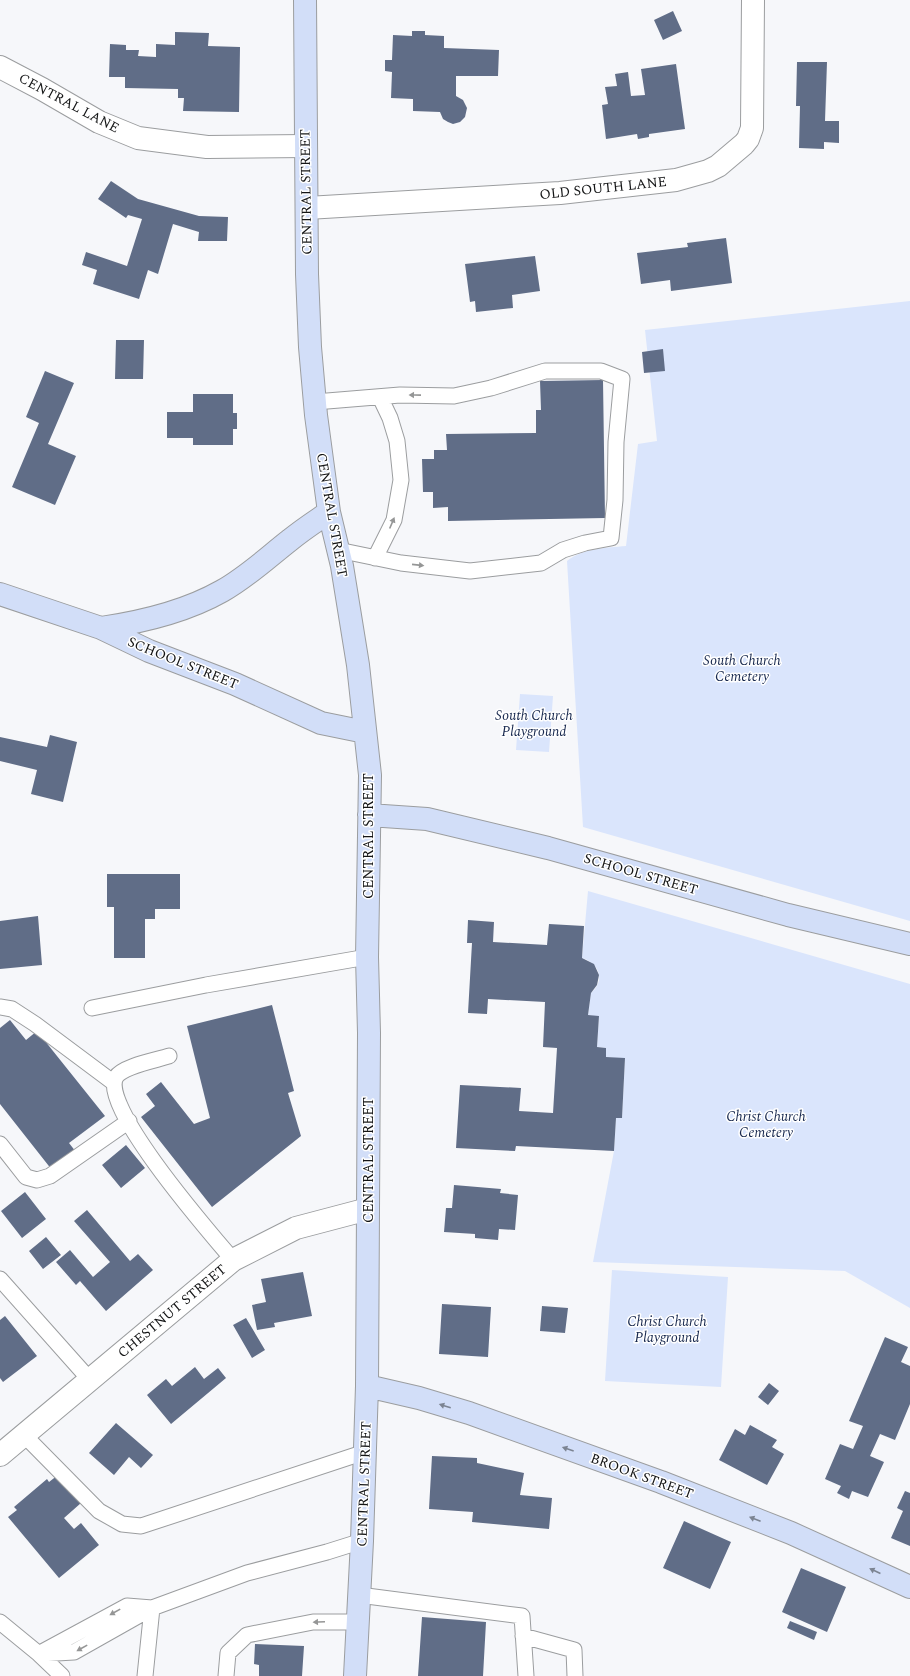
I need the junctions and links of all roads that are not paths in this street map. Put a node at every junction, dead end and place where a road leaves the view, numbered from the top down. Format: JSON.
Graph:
{"nodes":[{"id":1,"x":305,"y":0,"type":"edge"},
{"id":2,"x":753,"y":0,"type":"edge"},
{"id":3,"x":0,"y":67,"type":"edge"},
{"id":4,"x":306,"y":146,"type":"junction"},
{"id":5,"x":307,"y":208,"type":"junction"},
{"id":6,"x":380,"y":396,"type":"junction"},
{"id":7,"x":315,"y":402,"type":"junction"},
{"id":8,"x":329,"y":512,"type":"junction"},
{"id":9,"x":338,"y":550,"type":"junction"},
{"id":10,"x":375,"y":558,"type":"junction"},
{"id":11,"x":0,"y":594,"type":"edge"},
{"id":12,"x":101,"y":628,"type":"junction"},
{"id":13,"x":366,"y":732,"type":"junction"},
{"id":14,"x":369,"y":815,"type":"junction"},
{"id":15,"x":910,"y":944,"type":"edge"},
{"id":16,"x":367,"y":957,"type":"junction"},
{"id":17,"x":0,"y":1007,"type":"edge"},
{"id":18,"x":92,"y":1008,"type":"dead end"},
{"id":19,"x":169,"y":1056,"type":"dead end"},
{"id":20,"x":114,"y":1083,"type":"junction"},
{"id":21,"x":128,"y":1121,"type":"junction"},
{"id":22,"x":0,"y":1144,"type":"edge"},
{"id":23,"x":368,"y":1209,"type":"junction"},
{"id":24,"x":233,"y":1260,"type":"junction"},
{"id":25,"x":0,"y":1279,"type":"edge"},
{"id":26,"x":90,"y":1380,"type":"junction"},
{"id":27,"x":367,"y":1386,"type":"junction"},
{"id":28,"x":24,"y":1435,"type":"junction"},
{"id":29,"x":365,"y":1452,"type":"junction"},
{"id":30,"x":0,"y":1455,"type":"edge"},
{"id":31,"x":362,"y":1541,"type":"junction"},
{"id":32,"x":910,"y":1587,"type":"edge"},
{"id":33,"x":359,"y":1595,"type":"junction"},
{"id":34,"x":152,"y":1608,"type":"junction"},
{"id":35,"x":0,"y":1622,"type":"edge"},
{"id":36,"x":358,"y":1622,"type":"junction"},
{"id":37,"x":523,"y":1636,"type":"junction"},
{"id":38,"x":39,"y":1654,"type":"junction"},
{"id":39,"x":62,"y":1676,"type":"edge"},
{"id":40,"x":145,"y":1676,"type":"edge"},
{"id":41,"x":226,"y":1676,"type":"edge"},
{"id":42,"x":355,"y":1676,"type":"edge"},
{"id":43,"x":526,"y":1676,"type":"edge"},
{"id":44,"x":575,"y":1676,"type":"edge"}],
"edges":[{"from":1,"to":4,"type":"main road","name":"CENTRAL STREET"},
{"from":2,"to":5,"type":"street","name":"OLD SOUTH LANE"},
{"from":3,"to":4,"type":"street","name":"CENTRAL LANE"},
{"from":4,"to":5,"type":"main road","name":"CENTRAL STREET"},
{"from":5,"to":7,"type":"main road","name":"CENTRAL STREET"},
{"from":6,"to":7,"type":"lane"},
{"from":10,"to":6,"type":"lane","one_way":true},
{"from":10,"to":6,"type":"lane","one_way":true},
{"from":7,"to":8,"type":"main road","name":"CENTRAL STREET"},
{"from":8,"to":9,"type":"main road","name":"CENTRAL STREET"},
{"from":8,"to":12,"type":"main road"},
{"from":9,"to":10,"type":"lane"},
{"from":9,"to":13,"type":"main road","name":"CENTRAL STREET"},
{"from":11,"to":12,"type":"main road","name":"SCHOOL STREET"},
{"from":12,"to":13,"type":"main road","name":"SCHOOL STREET"},
{"from":13,"to":14,"type":"main road","name":"CENTRAL STREET"},
{"from":14,"to":15,"type":"main road","name":"SCHOOL STREET"},
{"from":14,"to":16,"type":"main road","name":"CENTRAL STREET"},
{"from":16,"to":18,"type":"lane"},
{"from":16,"to":23,"type":"main road","name":"CENTRAL STREET"},
{"from":17,"to":20,"type":"lane"},
{"from":19,"to":20,"type":"lane"},
{"from":20,"to":21,"type":"lane"},
{"from":21,"to":22,"type":"lane"},
{"from":21,"to":24,"type":"lane"},
{"from":23,"to":24,"type":"street","name":"CHESTNUT STREET"},
{"from":23,"to":27,"type":"main road","name":"CENTRAL STREET"},
{"from":24,"to":26,"type":"street","name":"CHESTNUT STREET"},
{"from":25,"to":26,"type":"lane"},
{"from":26,"to":28,"type":"street","name":"CHESTNUT STREET"},
{"from":27,"to":29,"type":"main road","name":"CENTRAL STREET"},
{"from":32,"to":27,"type":"main road","name":"BROOK STREET","one_way":true},
{"from":28,"to":29,"type":"lane"},
{"from":28,"to":30,"type":"street","name":"CHESTNUT STREET"},
{"from":29,"to":31,"type":"main road","name":"CENTRAL STREET"},
{"from":31,"to":33,"type":"main road","name":"CENTRAL STREET"},
{"from":31,"to":34,"type":"lane"},
{"from":33,"to":36,"type":"main road","name":"CENTRAL STREET"},
{"from":33,"to":37,"type":"lane"},
{"from":34,"to":38,"type":"lane","one_way":true},
{"from":34,"to":40,"type":"lane"},
{"from":35,"to":38,"type":"lane"},
{"from":36,"to":41,"type":"lane","one_way":true},
{"from":36,"to":42,"type":"main road","name":"CENTRAL STREET"},
{"from":37,"to":43,"type":"lane"},
{"from":37,"to":44,"type":"lane"},
{"from":38,"to":39,"type":"lane"}]}
